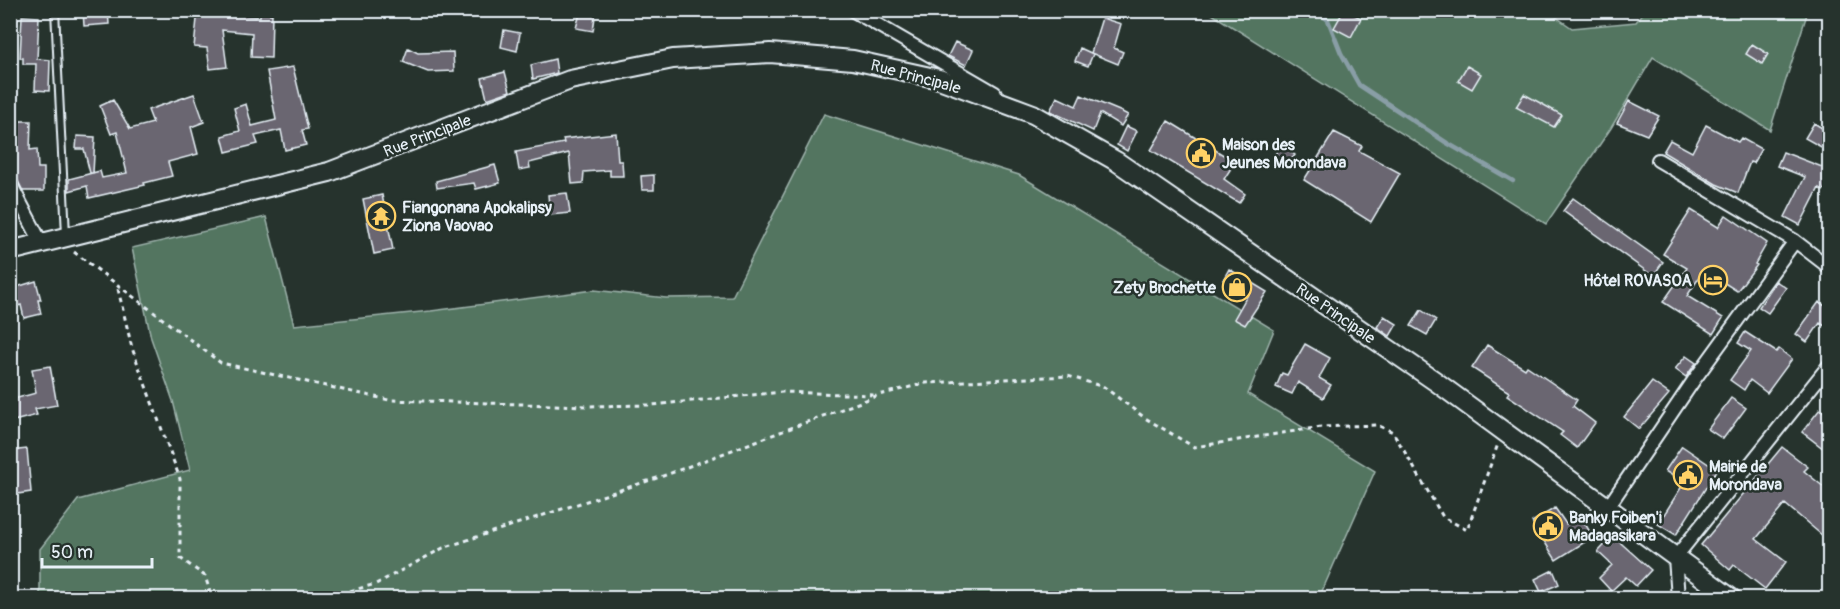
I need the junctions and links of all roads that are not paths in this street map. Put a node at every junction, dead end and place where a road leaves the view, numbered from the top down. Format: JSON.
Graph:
{"nodes":[{"id":1,"x":55,"y":10,"type":"edge"},
{"id":2,"x":852,"y":10,"type":"edge"},
{"id":3,"x":1033,"y":114,"type":"junction"},
{"id":4,"x":1658,"y":160,"type":"dead end"},
{"id":5,"x":10,"y":183,"type":"edge"},
{"id":6,"x":56,"y":240,"type":"junction"},
{"id":7,"x":1795,"y":241,"type":"junction"},
{"id":8,"x":10,"y":251,"type":"edge"},
{"id":9,"x":1830,"y":268,"type":"edge"},
{"id":10,"x":1830,"y":364,"type":"edge"},
{"id":11,"x":1608,"y":507,"type":"junction"},
{"id":12,"x":1675,"y":558,"type":"junction"},
{"id":13,"x":1678,"y":598,"type":"edge"},
{"id":14,"x":1731,"y":598,"type":"edge"}],
"edges":[{"from":1,"to":6,"type":"lane"},
{"from":2,"to":3,"type":"street"},
{"from":3,"to":6,"type":"main road","name":"Rue Principale"},
{"from":3,"to":11,"type":"main road","name":"Rue Principale"},
{"from":4,"to":7,"type":"street"},
{"from":5,"to":6,"type":"street"},
{"from":6,"to":8,"type":"main road","name":"Rue Principale"},
{"from":7,"to":9,"type":"street"},
{"from":7,"to":11,"type":"street"},
{"from":10,"to":12,"type":"street"},
{"from":11,"to":12,"type":"main road","name":"Rue Principale"},
{"from":12,"to":13,"type":"street"},
{"from":12,"to":14,"type":"main road","name":"Rue Principale"}]}
